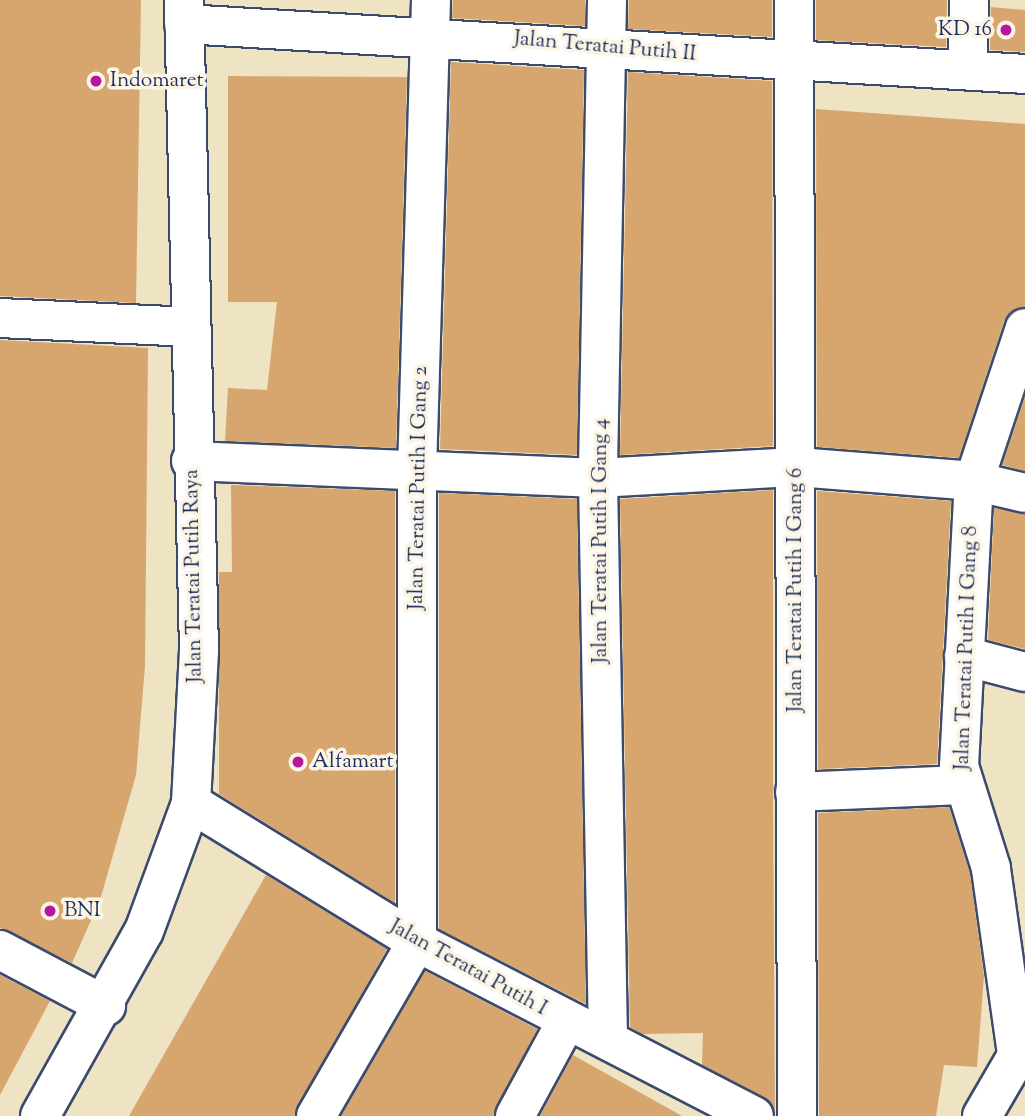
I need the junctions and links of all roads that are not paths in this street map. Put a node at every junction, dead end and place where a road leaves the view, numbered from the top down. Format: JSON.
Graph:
{"nodes":[{"id":1,"x":607,"y":0,"type":"edge"},
{"id":2,"x":794,"y":0,"type":"edge"},
{"id":3,"x":969,"y":0,"type":"edge"},
{"id":4,"x":184,"y":12,"type":"edge"},
{"id":5,"x":431,"y":17,"type":"edge"},
{"id":6,"x":606,"y":46,"type":"junction"},
{"id":7,"x":795,"y":65,"type":"junction"},
{"id":8,"x":968,"y":70,"type":"junction"},
{"id":9,"x":1025,"y":74,"type":"edge"},
{"id":10,"x":0,"y":318,"type":"edge"},
{"id":11,"x":189,"y":327,"type":"junction"},
{"id":12,"x":1025,"y":328,"type":"edge"},
{"id":13,"x":191,"y":461,"type":"junction"},
{"id":14,"x":797,"y":467,"type":"junction"},
{"id":15,"x":417,"y":472,"type":"junction"},
{"id":16,"x":598,"y":478,"type":"junction"},
{"id":17,"x":974,"y":481,"type":"junction"},
{"id":18,"x":1025,"y":493,"type":"edge"},
{"id":19,"x":964,"y":656,"type":"junction"},
{"id":20,"x":1025,"y":672,"type":"edge"},
{"id":21,"x":962,"y":785,"type":"junction"},
{"id":22,"x":795,"y":792,"type":"junction"},
{"id":23,"x":191,"y":803,"type":"junction"},
{"id":24,"x":417,"y":942,"type":"junction"},
{"id":25,"x":0,"y":950,"type":"edge"},
{"id":26,"x":106,"y":1006,"type":"junction"},
{"id":27,"x":566,"y":1022,"type":"junction"},
{"id":28,"x":608,"y":1037,"type":"junction"},
{"id":29,"x":1021,"y":1048,"type":"edge"},
{"id":30,"x":40,"y":1116,"type":"edge"},
{"id":31,"x":316,"y":1116,"type":"edge"},
{"id":32,"x":515,"y":1116,"type":"edge"},
{"id":33,"x":754,"y":1116,"type":"edge"},
{"id":34,"x":797,"y":1116,"type":"edge"},
{"id":35,"x":982,"y":1116,"type":"edge"}],
"edges":[{"from":1,"to":6,"type":"street","name":"Jalan Teratai Putih I Gang 4"},
{"from":2,"to":7,"type":"street","name":"Jalan Teratai Putih I Gang 6"},
{"from":3,"to":8,"type":"street"},
{"from":4,"to":5,"type":"street","name":"Jalan Teratai Putih II"},
{"from":4,"to":11,"type":"street","name":"Jalan Teratai Putih Raya"},
{"from":5,"to":6,"type":"street","name":"Jalan Teratai Putih II"},
{"from":5,"to":15,"type":"street","name":"Jalan Teratai Putih I Gang 2"},
{"from":6,"to":7,"type":"street","name":"Jalan Teratai Putih II"},
{"from":6,"to":16,"type":"street","name":"Jalan Teratai Putih I Gang 4"},
{"from":7,"to":8,"type":"street","name":"Jalan Teratai Putih II"},
{"from":7,"to":14,"type":"street","name":"Jalan Teratai Putih I Gang 6"},
{"from":8,"to":9,"type":"street","name":"Jalan Teratai Putih II"},
{"from":10,"to":11,"type":"street"},
{"from":11,"to":13,"type":"street","name":"Jalan Teratai Putih Raya"},
{"from":12,"to":17,"type":"street","name":"Jalan Teratai Putih I Gang 8"},
{"from":13,"to":15,"type":"street"},
{"from":13,"to":23,"type":"street","name":"Jalan Teratai Putih Raya"},
{"from":14,"to":16,"type":"street"},
{"from":14,"to":17,"type":"street"},
{"from":14,"to":22,"type":"street","name":"Jalan Teratai Putih I Gang 6"},
{"from":15,"to":16,"type":"street"},
{"from":15,"to":24,"type":"street","name":"Jalan Teratai Putih I Gang 2"},
{"from":16,"to":28,"type":"street","name":"Jalan Teratai Putih I Gang 4"},
{"from":17,"to":18,"type":"street"},
{"from":17,"to":19,"type":"street","name":"Jalan Teratai Putih I Gang 8"},
{"from":19,"to":20,"type":"street"},
{"from":19,"to":21,"type":"street","name":"Jalan Teratai Putih I Gang 8"},
{"from":21,"to":22,"type":"street"},
{"from":21,"to":29,"type":"street","name":"Jalan Teratai Putih I Gang 8"},
{"from":22,"to":34,"type":"street","name":"Jalan Teratai Putih I Gang 6"},
{"from":23,"to":24,"type":"street","name":"Jalan Teratai Putih I"},
{"from":23,"to":26,"type":"street","name":"Jalan Teratai Putih Raya"},
{"from":24,"to":27,"type":"street","name":"Jalan Teratai Putih I"},
{"from":24,"to":31,"type":"street"},
{"from":25,"to":26,"type":"street"},
{"from":26,"to":30,"type":"street","name":"Jalan Teratai Putih Raya"},
{"from":27,"to":28,"type":"street","name":"Jalan Teratai Putih I"},
{"from":27,"to":32,"type":"street"},
{"from":28,"to":33,"type":"street","name":"Jalan Teratai Putih I"},
{"from":29,"to":35,"type":"street"}]}
